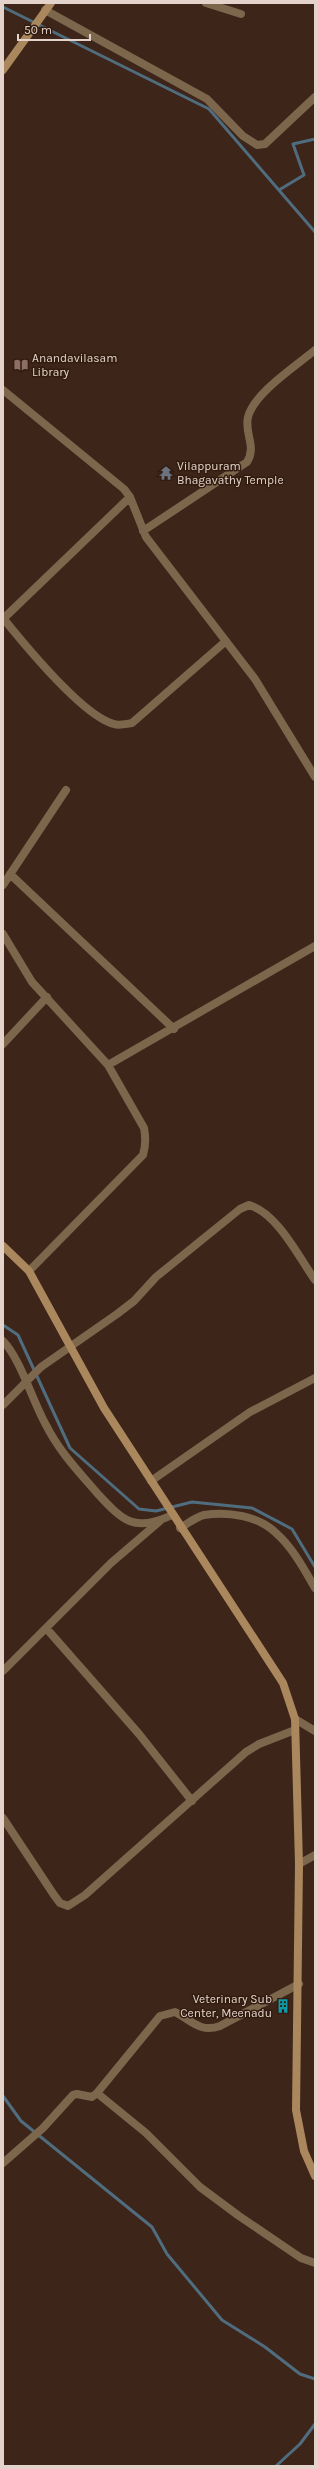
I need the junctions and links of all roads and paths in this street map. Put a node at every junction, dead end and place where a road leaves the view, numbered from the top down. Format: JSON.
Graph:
{"nodes":[{"id":1,"x":51,"y":3,"type":"edge"},
{"id":2,"x":206,"y":3,"type":"edge"},
{"id":3,"x":44,"y":12,"type":"junction"},
{"id":4,"x":241,"y":14,"type":"dead end"},
{"id":5,"x":3,"y":70,"type":"edge"},
{"id":6,"x":315,"y":97,"type":"edge"},
{"id":7,"x":315,"y":350,"type":"edge"},
{"id":8,"x":3,"y":390,"type":"edge"},
{"id":9,"x":130,"y":497,"type":"junction"},
{"id":10,"x":143,"y":531,"type":"junction"},
{"id":11,"x":3,"y":619,"type":"edge"},
{"id":12,"x":226,"y":641,"type":"junction"},
{"id":13,"x":315,"y":777,"type":"edge"},
{"id":14,"x":66,"y":790,"type":"dead end"},
{"id":15,"x":10,"y":874,"type":"junction"},
{"id":16,"x":3,"y":885,"type":"edge"},
{"id":17,"x":3,"y":934,"type":"edge"},
{"id":18,"x":315,"y":946,"type":"edge"},
{"id":19,"x":47,"y":998,"type":"junction"},
{"id":20,"x":174,"y":1029,"type":"junction"},
{"id":21,"x":3,"y":1044,"type":"edge"},
{"id":22,"x":108,"y":1065,"type":"junction"},
{"id":23,"x":3,"y":1246,"type":"edge"},
{"id":24,"x":29,"y":1271,"type":"junction"},
{"id":25,"x":315,"y":1280,"type":"edge"},
{"id":26,"x":3,"y":1341,"type":"edge"},
{"id":27,"x":70,"y":1346,"type":"junction"},
{"id":28,"x":315,"y":1378,"type":"edge"},
{"id":29,"x":27,"y":1381,"type":"junction"},
{"id":30,"x":3,"y":1405,"type":"edge"},
{"id":31,"x":151,"y":1482,"type":"junction"},
{"id":32,"x":171,"y":1514,"type":"junction"},
{"id":33,"x":162,"y":1519,"type":"junction"},
{"id":34,"x":180,"y":1528,"type":"junction"},
{"id":35,"x":315,"y":1588,"type":"edge"},
{"id":36,"x":46,"y":1628,"type":"junction"},
{"id":37,"x":3,"y":1671,"type":"edge"},
{"id":38,"x":295,"y":1720,"type":"junction"},
{"id":39,"x":295,"y":1730,"type":"junction"},
{"id":40,"x":315,"y":1731,"type":"edge"},
{"id":41,"x":192,"y":1801,"type":"junction"},
{"id":42,"x":3,"y":1818,"type":"edge"},
{"id":43,"x":315,"y":1855,"type":"edge"},
{"id":44,"x":299,"y":1864,"type":"junction"},
{"id":45,"x":299,"y":1984,"type":"junction"},
{"id":46,"x":97,"y":2094,"type":"junction"},
{"id":47,"x":3,"y":2163,"type":"edge"},
{"id":48,"x":315,"y":2176,"type":"edge"},
{"id":49,"x":315,"y":2262,"type":"edge"}],
"edges":[{"from":1,"to":3,"type":"street"},
{"from":2,"to":4,"type":"street"},
{"from":3,"to":5,"type":"street"},
{"from":3,"to":6,"type":"street"},
{"from":7,"to":10,"type":"street"},
{"from":8,"to":9,"type":"street"},
{"from":9,"to":10,"type":"street"},
{"from":9,"to":11,"type":"street"},
{"from":10,"to":12,"type":"street"},
{"from":11,"to":12,"type":"street"},
{"from":12,"to":13,"type":"street"},
{"from":14,"to":15,"type":"street"},
{"from":15,"to":16,"type":"street"},
{"from":15,"to":20,"type":"street"},
{"from":17,"to":19,"type":"street"},
{"from":18,"to":20,"type":"street"},
{"from":19,"to":21,"type":"street"},
{"from":19,"to":22,"type":"street"},
{"from":20,"to":22,"type":"street"},
{"from":22,"to":24,"type":"street"},
{"from":23,"to":24,"type":"street"},
{"from":24,"to":27,"type":"street"},
{"from":25,"to":27,"type":"street"},
{"from":26,"to":29,"type":"street"},
{"from":27,"to":29,"type":"street"},
{"from":27,"to":31,"type":"street"},
{"from":28,"to":31,"type":"street"},
{"from":29,"to":30,"type":"street"},
{"from":29,"to":33,"type":"street"},
{"from":31,"to":32,"type":"street"},
{"from":32,"to":33,"type":"street"},
{"from":32,"to":34,"type":"street"},
{"from":33,"to":36,"type":"street"},
{"from":34,"to":35,"type":"street"},
{"from":34,"to":38,"type":"street"},
{"from":36,"to":37,"type":"street"},
{"from":36,"to":41,"type":"street"},
{"from":38,"to":39,"type":"street"},
{"from":38,"to":40,"type":"street"},
{"from":39,"to":41,"type":"street"},
{"from":39,"to":44,"type":"street"},
{"from":41,"to":42,"type":"street"},
{"from":43,"to":44,"type":"street"},
{"from":44,"to":45,"type":"street"},
{"from":45,"to":46,"type":"street"},
{"from":45,"to":48,"type":"street"},
{"from":46,"to":47,"type":"street"},
{"from":46,"to":49,"type":"street"}]}
